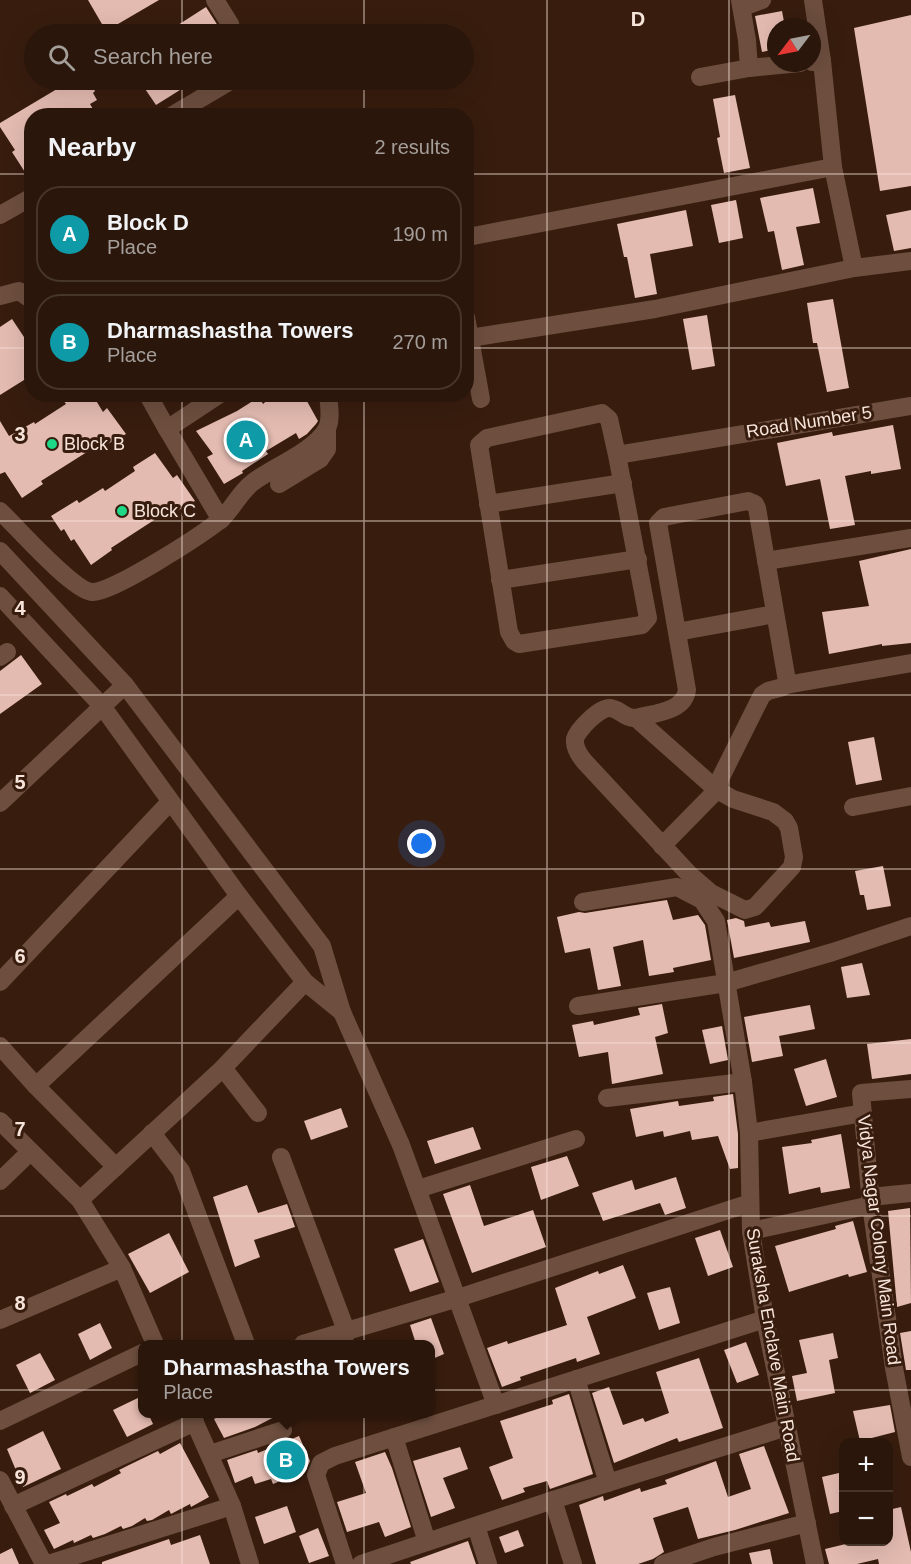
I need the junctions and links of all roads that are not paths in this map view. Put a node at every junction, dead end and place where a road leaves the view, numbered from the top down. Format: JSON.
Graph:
{"nodes":[{"id":1,"x":215,"y":0,"type":"edge"},
{"id":2,"x":762,"y":0,"type":"edge"},
{"id":3,"x":813,"y":0,"type":"edge"},
{"id":4,"x":741,"y":3,"type":"edge"},
{"id":5,"x":814,"y":18,"type":"edge"},
{"id":6,"x":230,"y":24,"type":"edge"},
{"id":7,"x":767,"y":66,"type":"edge"},
{"id":8,"x":748,"y":68,"type":"junction"},
{"id":9,"x":819,"y":72,"type":"edge"},
{"id":10,"x":700,"y":77,"type":"dead end"},
{"id":11,"x":215,"y":90,"type":"edge"},
{"id":12,"x":185,"y":108,"type":"edge"},
{"id":13,"x":833,"y":167,"type":"junction"},
{"id":14,"x":24,"y":202,"type":"edge"},
{"id":15,"x":0,"y":215,"type":"edge"},
{"id":16,"x":474,"y":236,"type":"edge"},
{"id":17,"x":911,"y":261,"type":"edge"},
{"id":18,"x":854,"y":268,"type":"junction"},
{"id":19,"x":24,"y":294,"type":"edge"},
{"id":20,"x":0,"y":296,"type":"edge"},
{"id":21,"x":474,"y":337,"type":"edge"},
{"id":22,"x":474,"y":360,"type":"edge"},
{"id":23,"x":481,"y":399,"type":"dead end"},
{"id":24,"x":151,"y":402,"type":"edge"},
{"id":25,"x":208,"y":402,"type":"edge"},
{"id":26,"x":329,"y":402,"type":"edge"},
{"id":27,"x":911,"y":406,"type":"edge"},
{"id":28,"x":166,"y":429,"type":"junction"},
{"id":29,"x":327,"y":429,"type":"junction"},
{"id":30,"x":617,"y":455,"type":"junction"},
{"id":31,"x":623,"y":483,"type":"junction"},
{"id":32,"x":279,"y":484,"type":"dead end"},
{"id":33,"x":488,"y":504,"type":"junction"},
{"id":34,"x":0,"y":511,"type":"edge"},
{"id":35,"x":221,"y":520,"type":"junction"},
{"id":36,"x":911,"y":538,"type":"edge"},
{"id":37,"x":0,"y":551,"type":"edge"},
{"id":38,"x":638,"y":559,"type":"junction"},
{"id":39,"x":766,"y":561,"type":"junction"},
{"id":40,"x":500,"y":580,"type":"junction"},
{"id":41,"x":0,"y":596,"type":"edge"},
{"id":42,"x":775,"y":614,"type":"junction"},
{"id":43,"x":676,"y":632,"type":"junction"},
{"id":44,"x":911,"y":663,"type":"edge"},
{"id":45,"x":125,"y":685,"type":"junction"},
{"id":46,"x":786,"y":685,"type":"junction"},
{"id":47,"x":102,"y":706,"type":"junction"},
{"id":48,"x":636,"y":718,"type":"junction"},
{"id":49,"x":730,"y":760,"type":"junction"},
{"id":50,"x":691,"y":766,"type":"junction"},
{"id":51,"x":717,"y":790,"type":"junction"},
{"id":52,"x":911,"y":796,"type":"edge"},
{"id":53,"x":0,"y":802,"type":"edge"},
{"id":54,"x":171,"y":802,"type":"junction"},
{"id":55,"x":853,"y":807,"type":"dead end"},
{"id":56,"x":662,"y":846,"type":"junction"},
{"id":57,"x":683,"y":880,"type":"junction"},
{"id":58,"x":239,"y":896,"type":"junction"},
{"id":59,"x":583,"y":902,"type":"dead end"},
{"id":60,"x":911,"y":926,"type":"edge"},
{"id":61,"x":0,"y":982,"type":"edge"},
{"id":62,"x":305,"y":982,"type":"junction"},
{"id":63,"x":726,"y":983,"type":"junction"},
{"id":64,"x":579,"y":1006,"type":"dead end"},
{"id":65,"x":342,"y":1012,"type":"junction"},
{"id":66,"x":0,"y":1046,"type":"edge"},
{"id":67,"x":223,"y":1068,"type":"junction"},
{"id":68,"x":743,"y":1082,"type":"junction"},
{"id":69,"x":36,"y":1086,"type":"junction"},
{"id":70,"x":911,"y":1089,"type":"edge"},
{"id":71,"x":607,"y":1098,"type":"dead end"},
{"id":72,"x":258,"y":1113,"type":"dead end"},
{"id":73,"x":863,"y":1113,"type":"junction"},
{"id":74,"x":0,"y":1121,"type":"edge"},
{"id":75,"x":152,"y":1133,"type":"junction"},
{"id":76,"x":749,"y":1133,"type":"junction"},
{"id":77,"x":576,"y":1139,"type":"dead end"},
{"id":78,"x":30,"y":1152,"type":"junction"},
{"id":79,"x":281,"y":1157,"type":"dead end"},
{"id":80,"x":116,"y":1167,"type":"junction"},
{"id":81,"x":0,"y":1181,"type":"edge"},
{"id":82,"x":418,"y":1189,"type":"junction"},
{"id":83,"x":911,"y":1193,"type":"edge"},
{"id":84,"x":81,"y":1200,"type":"junction"},
{"id":85,"x":871,"y":1201,"type":"junction"},
{"id":86,"x":750,"y":1203,"type":"junction"},
{"id":87,"x":751,"y":1231,"type":"junction"},
{"id":88,"x":122,"y":1268,"type":"junction"},
{"id":89,"x":458,"y":1298,"type":"junction"},
{"id":90,"x":765,"y":1319,"type":"junction"},
{"id":91,"x":0,"y":1320,"type":"edge"},
{"id":92,"x":347,"y":1333,"type":"junction"},
{"id":93,"x":153,"y":1340,"type":"edge"},
{"id":94,"x":244,"y":1340,"type":"edge"},
{"id":95,"x":319,"y":1340,"type":"edge"},
{"id":96,"x":138,"y":1355,"type":"edge"},
{"id":97,"x":576,"y":1379,"type":"junction"},
{"id":98,"x":496,"y":1405,"type":"junction"},
{"id":99,"x":193,"y":1418,"type":"edge"},
{"id":100,"x":0,"y":1421,"type":"edge"},
{"id":101,"x":787,"y":1427,"type":"junction"},
{"id":102,"x":283,"y":1430,"type":"dead end"},
{"id":103,"x":394,"y":1437,"type":"junction"},
{"id":104,"x":210,"y":1454,"type":"junction"},
{"id":105,"x":911,"y":1457,"type":"edge"},
{"id":106,"x":0,"y":1480,"type":"edge"},
{"id":107,"x":608,"y":1483,"type":"junction"},
{"id":108,"x":553,"y":1500,"type":"junction"},
{"id":109,"x":13,"y":1506,"type":"junction"},
{"id":110,"x":232,"y":1506,"type":"junction"},
{"id":111,"x":807,"y":1523,"type":"junction"},
{"id":112,"x":476,"y":1526,"type":"junction"},
{"id":113,"x":427,"y":1542,"type":"junction"},
{"id":114,"x":716,"y":1556,"type":"edge"},
{"id":115,"x":46,"y":1564,"type":"edge"},
{"id":116,"x":250,"y":1564,"type":"edge"},
{"id":117,"x":345,"y":1564,"type":"edge"},
{"id":118,"x":361,"y":1564,"type":"edge"},
{"id":119,"x":488,"y":1564,"type":"edge"},
{"id":120,"x":573,"y":1564,"type":"edge"},
{"id":121,"x":663,"y":1564,"type":"edge"},
{"id":122,"x":815,"y":1564,"type":"edge"}],
"edges":[{"from":1,"to":6,"type":"street"},
{"from":2,"to":4,"type":"street"},
{"from":3,"to":5,"type":"street"},
{"from":4,"to":8,"type":"street"},
{"from":7,"to":8,"type":"street"},
{"from":8,"to":10,"type":"street"},
{"from":9,"to":13,"type":"street"},
{"from":11,"to":12,"type":"street"},
{"from":13,"to":16,"type":"street"},
{"from":13,"to":18,"type":"street"},
{"from":14,"to":15,"type":"street"},
{"from":17,"to":18,"type":"street"},
{"from":18,"to":21,"type":"street"},
{"from":19,"to":20,"type":"street"},
{"from":22,"to":23,"type":"street"},
{"from":24,"to":28,"type":"street"},
{"from":25,"to":28,"type":"street"},
{"from":26,"to":29,"type":"street"},
{"from":27,"to":30,"type":"street","name":"Road Number 5"},
{"from":28,"to":35,"type":"street"},
{"from":29,"to":32,"type":"street"},
{"from":29,"to":35,"type":"street"},
{"from":30,"to":31,"type":"street"},
{"from":30,"to":33,"type":"street"},
{"from":31,"to":33,"type":"street"},
{"from":31,"to":38,"type":"street"},
{"from":33,"to":40,"type":"street"},
{"from":34,"to":35,"type":"street"},
{"from":36,"to":39,"type":"street"},
{"from":37,"to":45,"type":"street"},
{"from":38,"to":40,"type":"street"},
{"from":38,"to":40,"type":"street"},
{"from":39,"to":42,"type":"street"},
{"from":39,"to":43,"type":"street"},
{"from":41,"to":47,"type":"street"},
{"from":42,"to":43,"type":"street"},
{"from":42,"to":46,"type":"street"},
{"from":43,"to":48,"type":"street"},
{"from":44,"to":46,"type":"street"},
{"from":45,"to":47,"type":"street"},
{"from":45,"to":65,"type":"street"},
{"from":46,"to":49,"type":"street"},
{"from":47,"to":53,"type":"street"},
{"from":47,"to":54,"type":"street"},
{"from":48,"to":50,"type":"street"},
{"from":48,"to":56,"type":"street"},
{"from":49,"to":50,"type":"street"},
{"from":49,"to":51,"type":"street"},
{"from":50,"to":51,"type":"street"},
{"from":51,"to":56,"type":"street"},
{"from":51,"to":57,"type":"street"},
{"from":52,"to":55,"type":"street"},
{"from":54,"to":58,"type":"street"},
{"from":54,"to":61,"type":"street"},
{"from":56,"to":57,"type":"street"},
{"from":57,"to":59,"type":"street"},
{"from":57,"to":63,"type":"street","name":"Suraksha Enclave Main Road"},
{"from":58,"to":62,"type":"street"},
{"from":58,"to":69,"type":"street"},
{"from":60,"to":63,"type":"street"},
{"from":62,"to":65,"type":"street"},
{"from":62,"to":67,"type":"street"},
{"from":63,"to":64,"type":"street"},
{"from":63,"to":68,"type":"street","name":"Suraksha Enclave Main Road"},
{"from":65,"to":82,"type":"street"},
{"from":66,"to":69,"type":"street"},
{"from":67,"to":72,"type":"street"},
{"from":67,"to":75,"type":"street"},
{"from":68,"to":71,"type":"street"},
{"from":68,"to":76,"type":"street","name":"Suraksha Enclave Main Road"},
{"from":69,"to":80,"type":"street"},
{"from":70,"to":73,"type":"street","name":"Vidya Nagar Colony Main Road"},
{"from":73,"to":76,"type":"street"},
{"from":73,"to":85,"type":"street","name":"Vidya Nagar Colony Main Road"},
{"from":74,"to":78,"type":"street"},
{"from":75,"to":80,"type":"street"},
{"from":75,"to":94,"type":"street"},
{"from":76,"to":86,"type":"street","name":"Suraksha Enclave Main Road"},
{"from":77,"to":82,"type":"street"},
{"from":78,"to":81,"type":"street"},
{"from":78,"to":84,"type":"street"},
{"from":79,"to":92,"type":"street"},
{"from":80,"to":84,"type":"street"},
{"from":82,"to":89,"type":"street"},
{"from":83,"to":85,"type":"street"},
{"from":84,"to":88,"type":"street"},
{"from":85,"to":87,"type":"street"},
{"from":85,"to":105,"type":"street","name":"Vidya Nagar Colony Main Road"},
{"from":86,"to":87,"type":"street","name":"Suraksha Enclave Main Road"},
{"from":86,"to":89,"type":"street"},
{"from":87,"to":90,"type":"street","name":"Suraksha Enclave Main Road"},
{"from":88,"to":91,"type":"street"},
{"from":88,"to":93,"type":"street"},
{"from":89,"to":92,"type":"street"},
{"from":89,"to":98,"type":"street"},
{"from":90,"to":97,"type":"street"},
{"from":90,"to":101,"type":"street","name":"Suraksha Enclave Main Road"},
{"from":92,"to":95,"type":"street"},
{"from":96,"to":100,"type":"street"},
{"from":97,"to":98,"type":"street"},
{"from":97,"to":107,"type":"street"},
{"from":98,"to":103,"type":"street"},
{"from":99,"to":104,"type":"street"},
{"from":99,"to":109,"type":"street"},
{"from":101,"to":107,"type":"street"},
{"from":101,"to":111,"type":"street","name":"Suraksha Enclave Main Road"},
{"from":102,"to":104,"type":"street"},
{"from":103,"to":113,"type":"street"},
{"from":103,"to":117,"type":"street"},
{"from":104,"to":110,"type":"street"},
{"from":106,"to":109,"type":"street"},
{"from":107,"to":108,"type":"street"},
{"from":108,"to":112,"type":"street"},
{"from":108,"to":120,"type":"street"},
{"from":109,"to":115,"type":"street"},
{"from":110,"to":115,"type":"street"},
{"from":110,"to":116,"type":"street"},
{"from":111,"to":114,"type":"street"},
{"from":111,"to":122,"type":"street","name":"Suraksha Enclave Main Road"},
{"from":112,"to":113,"type":"street"},
{"from":112,"to":119,"type":"street"},
{"from":113,"to":118,"type":"street"},
{"from":114,"to":121,"type":"street"}]}
